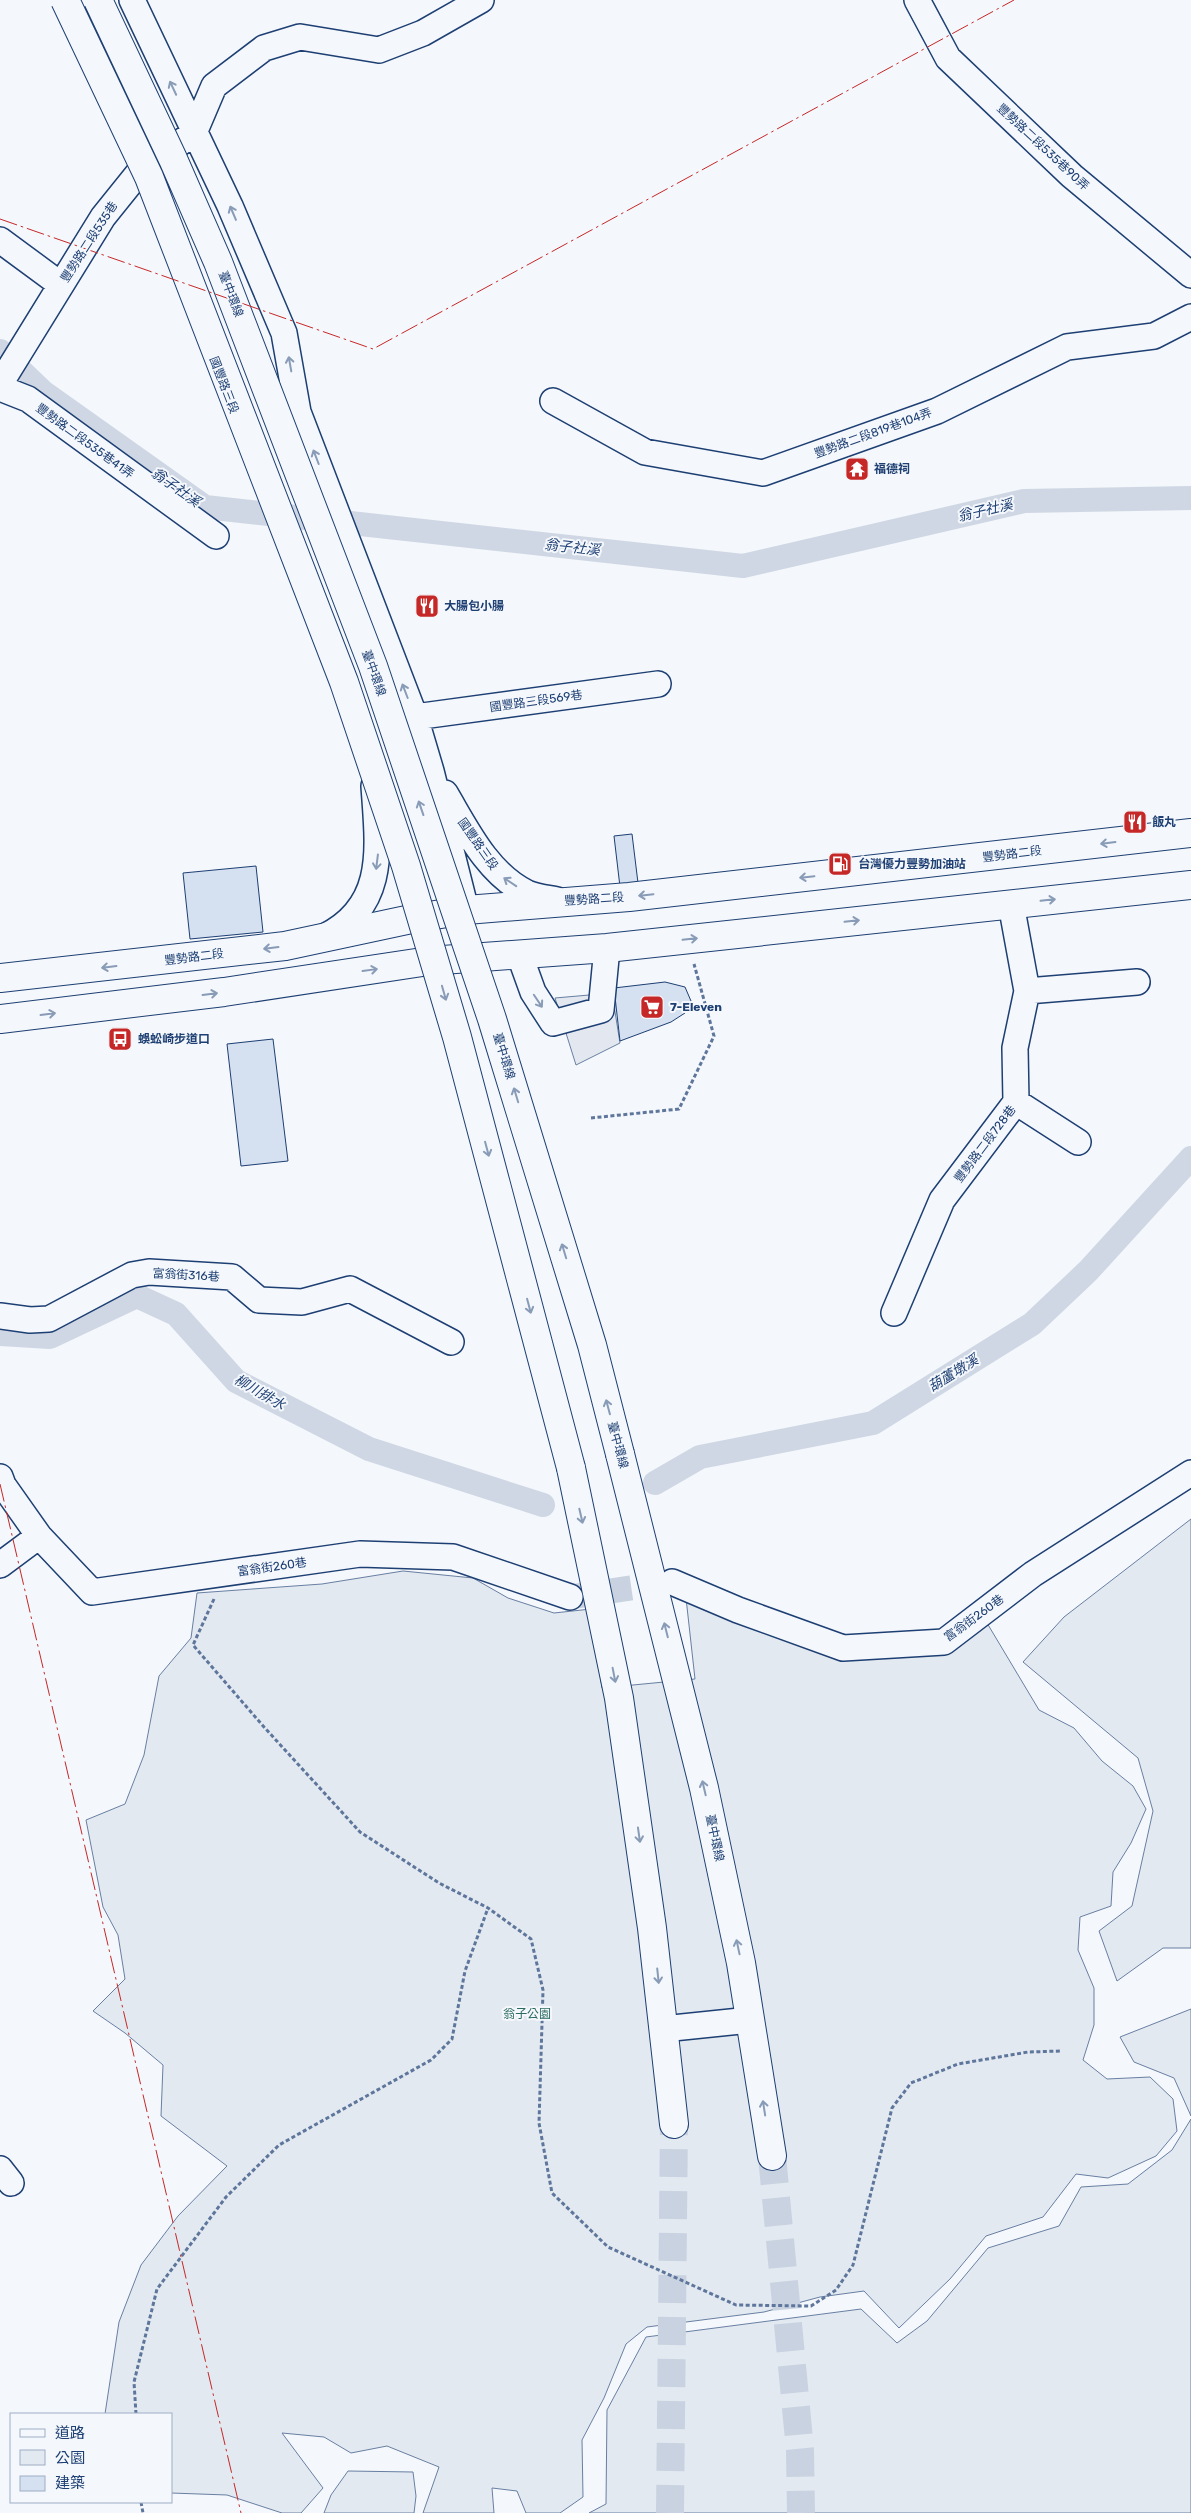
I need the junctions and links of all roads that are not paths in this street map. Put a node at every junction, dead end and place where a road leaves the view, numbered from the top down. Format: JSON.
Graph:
{"nodes":[{"id":1,"x":53,"y":0,"type":"edge"},
{"id":2,"x":65,"y":0,"type":"edge"},
{"id":3,"x":99,"y":0,"type":"edge"},
{"id":4,"x":112,"y":0,"type":"edge"},
{"id":5,"x":132,"y":0,"type":"edge"},
{"id":6,"x":481,"y":0,"type":"edge"},
{"id":7,"x":917,"y":0,"type":"edge"},
{"id":8,"x":149,"y":106,"type":"junction"},
{"id":9,"x":184,"y":139,"type":"junction"},
{"id":10,"x":140,"y":171,"type":"junction"},
{"id":11,"x":0,"y":240,"type":"edge"},
{"id":12,"x":1191,"y":275,"type":"edge"},
{"id":13,"x":61,"y":285,"type":"junction"},
{"id":14,"x":1191,"y":317,"type":"edge"},
{"id":15,"x":2,"y":382,"type":"edge"},
{"id":16,"x":553,"y":401,"type":"dead end"},
{"id":17,"x":298,"y":412,"type":"junction"},
{"id":18,"x":216,"y":536,"type":"dead end"},
{"id":19,"x":658,"y":684,"type":"dead end"},
{"id":20,"x":415,"y":717,"type":"junction"},
{"id":21,"x":431,"y":771,"type":"junction"},
{"id":22,"x":374,"y":779,"type":"junction"},
{"id":23,"x":1191,"y":833,"type":"edge"},
{"id":24,"x":1191,"y":885,"type":"edge"},
{"id":25,"x":572,"y":901,"type":"junction"},
{"id":26,"x":1011,"y":904,"type":"junction"},
{"id":27,"x":466,"y":910,"type":"junction"},
{"id":28,"x":416,"y":918,"type":"junction"},
{"id":29,"x":319,"y":940,"type":"junction"},
{"id":30,"x":607,"y":948,"type":"junction"},
{"id":31,"x":520,"y":956,"type":"junction"},
{"id":32,"x":485,"y":958,"type":"junction"},
{"id":33,"x":429,"y":961,"type":"junction"},
{"id":34,"x":0,"y":978,"type":"edge"},
{"id":35,"x":1137,"y":982,"type":"dead end"},
{"id":36,"x":1027,"y":991,"type":"junction"},
{"id":37,"x":0,"y":1019,"type":"edge"},
{"id":38,"x":1016,"y":1102,"type":"junction"},
{"id":39,"x":1078,"y":1142,"type":"dead end"},
{"id":40,"x":894,"y":1313,"type":"dead end"},
{"id":41,"x":0,"y":1316,"type":"edge"},
{"id":42,"x":451,"y":1342,"type":"dead end"},
{"id":43,"x":1191,"y":1473,"type":"edge"},
{"id":44,"x":0,"y":1477,"type":"edge"},
{"id":45,"x":39,"y":1536,"type":"junction"},
{"id":46,"x":0,"y":1565,"type":"edge"},
{"id":47,"x":672,"y":1582,"type":"tunnel mouth"},
{"id":48,"x":570,"y":1597,"type":"tunnel mouth"},
{"id":49,"x":750,"y":2020,"type":"junction"},
{"id":50,"x":664,"y":2029,"type":"junction"},
{"id":51,"x":674,"y":2124,"type":"tunnel mouth"},
{"id":52,"x":772,"y":2156,"type":"tunnel mouth"}],
"edges":[{"from":1,"to":10,"type":"street","name":"國豐路三段"},
{"from":2,"to":50,"type":"main road","one_way":true,"bridge":true},
{"from":3,"to":8,"type":"main road","name":"臺中環線","bridge":true},
{"from":3,"to":9,"type":"main road"},
{"from":4,"to":8,"type":"main road","bridge":true},
{"from":9,"to":5,"type":"street","name":"國豐路三段","one_way":true},
{"from":6,"to":9,"type":"street"},
{"from":7,"to":12,"type":"street","name":"豐勢路二段535巷90弄"},
{"from":49,"to":8,"type":"main road","name":"臺中環線","one_way":true,"bridge":true},
{"from":9,"to":10,"type":"street","name":"豐勢路二段535巷"},
{"from":9,"to":17,"type":"street","name":"國豐路三段"},
{"from":17,"to":9,"type":"street","name":"國豐路三段","one_way":true},
{"from":10,"to":13,"type":"street","name":"豐勢路二段535巷"},
{"from":10,"to":22,"type":"street","name":"國豐路三段"},
{"from":11,"to":13,"type":"street"},
{"from":13,"to":15,"type":"street","name":"豐勢路二段535巷"},
{"from":14,"to":16,"type":"street","name":"豐勢路二段819巷104弄"},
{"from":15,"to":18,"type":"street","name":"豐勢路二段535巷41弄"},
{"from":20,"to":17,"type":"street","name":"國豐路三段","one_way":true},
{"from":19,"to":20,"type":"street","name":"國豐路三段569巷"},
{"from":20,"to":21,"type":"street","name":"國豐路三段"},
{"from":25,"to":21,"type":"street","name":"國豐路三段","one_way":true},
{"from":21,"to":27,"type":"street","name":"國豐路三段"},
{"from":22,"to":28,"type":"street","name":"國豐路三段"},
{"from":22,"to":29,"type":"street","name":"國豐路三段","one_way":true},
{"from":23,"to":25,"type":"main road","name":"豐勢路二段","one_way":true},
{"from":26,"to":24,"type":"main road","one_way":true},
{"from":25,"to":27,"type":"main road","name":"豐勢路二段"},
{"from":30,"to":26,"type":"main road","one_way":true},
{"from":26,"to":36,"type":"street","name":"豐勢路二段728巷"},
{"from":27,"to":28,"type":"main road","name":"豐勢路二段"},
{"from":27,"to":32,"type":"street","name":"國豐路三段"},
{"from":28,"to":29,"type":"main road","name":"豐勢路二段"},
{"from":28,"to":33,"type":"street","name":"國豐路三段"},
{"from":29,"to":34,"type":"main road","name":"豐勢路二段","one_way":true},
{"from":30,"to":31,"type":"main road"},
{"from":31,"to":30,"type":"street","one_way":true},
{"from":31,"to":32,"type":"main road"},
{"from":32,"to":33,"type":"main road"},
{"from":37,"to":33,"type":"main road","one_way":true},
{"from":35,"to":36,"type":"street"},
{"from":36,"to":38,"type":"street","name":"豐勢路二段728巷"},
{"from":38,"to":39,"type":"street"},
{"from":38,"to":40,"type":"street","name":"豐勢路二段728巷"},
{"from":41,"to":42,"type":"street","name":"富翁街316巷"},
{"from":43,"to":47,"type":"street","name":"富翁街260巷"},
{"from":44,"to":45,"type":"street"},
{"from":45,"to":46,"type":"street"},
{"from":45,"to":48,"type":"street","name":"富翁街260巷"},
{"from":49,"to":50,"type":"street"},
{"from":52,"to":49,"type":"main road","name":"臺中環線","one_way":true},
{"from":50,"to":51,"type":"main road"}]}
